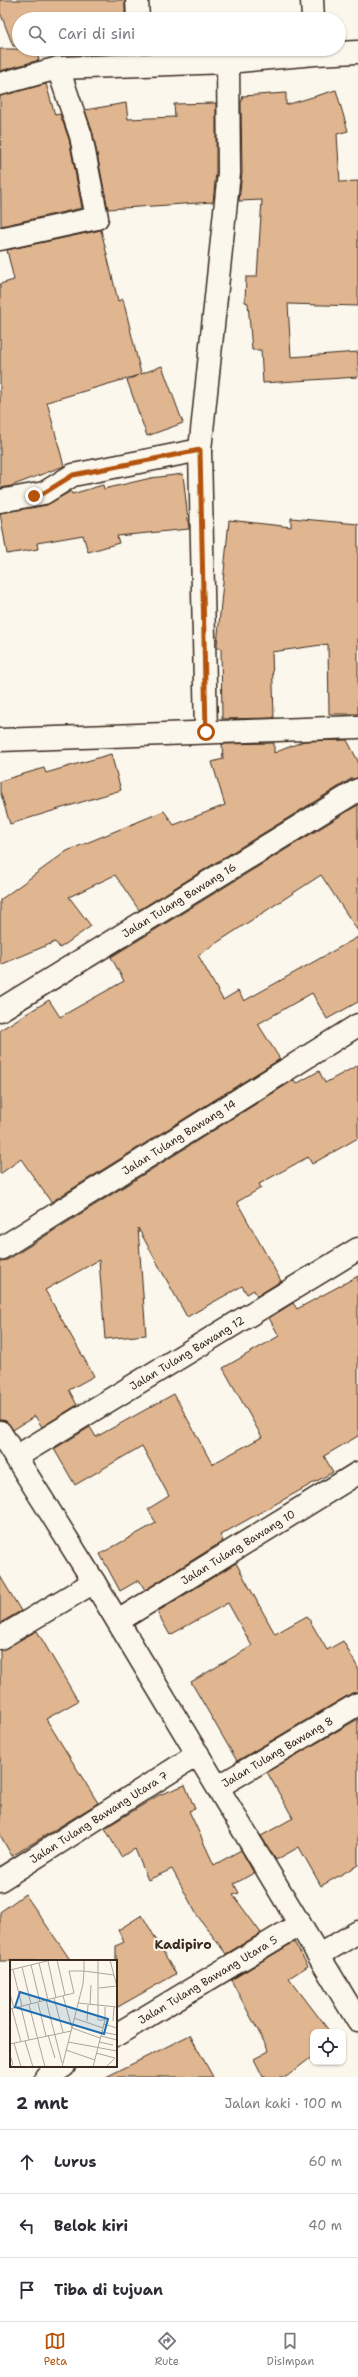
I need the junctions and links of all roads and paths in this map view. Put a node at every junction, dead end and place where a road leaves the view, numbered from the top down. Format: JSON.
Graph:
{"nodes":[{"id":1,"x":137,"y":0,"type":"edge"},
{"id":2,"x":312,"y":0,"type":"edge"},
{"id":3,"x":138,"y":12,"type":"edge"},
{"id":4,"x":313,"y":12,"type":"edge"},
{"id":5,"x":346,"y":52,"type":"edge"},
{"id":6,"x":358,"y":52,"type":"edge"},
{"id":7,"x":275,"y":56,"type":"edge"},
{"id":8,"x":138,"y":57,"type":"edge"},
{"id":9,"x":228,"y":62,"type":"junction"},
{"id":10,"x":58,"y":68,"type":"junction"},
{"id":11,"x":0,"y":84,"type":"edge"},
{"id":12,"x":0,"y":239,"type":"edge"},
{"id":13,"x":200,"y":450,"type":"junction"},
{"id":14,"x":0,"y":501,"type":"edge"},
{"id":15,"x":358,"y":727,"type":"edge"},
{"id":16,"x":206,"y":732,"type":"junction"},
{"id":17,"x":0,"y":740,"type":"edge"},
{"id":18,"x":358,"y":790,"type":"edge"},
{"id":19,"x":0,"y":1010,"type":"edge"},
{"id":20,"x":358,"y":1025,"type":"edge"},
{"id":21,"x":0,"y":1249,"type":"edge"},
{"id":22,"x":358,"y":1249,"type":"edge"},
{"id":23,"x":0,"y":1432,"type":"edge"},
{"id":24,"x":16,"y":1457,"type":"junction"},
{"id":25,"x":358,"y":1473,"type":"edge"},
{"id":26,"x":94,"y":1582,"type":"junction"},
{"id":27,"x":118,"y":1621,"type":"junction"},
{"id":28,"x":0,"y":1638,"type":"edge"},
{"id":29,"x":358,"y":1704,"type":"edge"},
{"id":30,"x":198,"y":1754,"type":"junction"},
{"id":31,"x":218,"y":1787,"type":"junction"},
{"id":32,"x":0,"y":1880,"type":"edge"},
{"id":33,"x":300,"y":1924,"type":"junction"},
{"id":34,"x":358,"y":1932,"type":"edge"},
{"id":35,"x":319,"y":1956,"type":"junction"},
{"id":36,"x":358,"y":2021,"type":"edge"},
{"id":37,"x":117,"y":2034,"type":"edge"},
{"id":38,"x":62,"y":2067,"type":"edge"},
{"id":39,"x":46,"y":2077,"type":"edge"}],
"edges":[{"from":1,"to":3,"type":"street"},
{"from":2,"to":4,"type":"street"},
{"from":5,"to":6,"type":"street"},
{"from":7,"to":9,"type":"street"},
{"from":8,"to":9,"type":"street"},
{"from":8,"to":10,"type":"street"},
{"from":9,"to":13,"type":"street"},
{"from":10,"to":11,"type":"street"},
{"from":10,"to":12,"type":"street"},
{"from":13,"to":14,"type":"street"},
{"from":13,"to":16,"type":"street"},
{"from":15,"to":16,"type":"street"},
{"from":16,"to":17,"type":"street"},
{"from":18,"to":19,"type":"street","name":"Jalan Tulang Bawang 16"},
{"from":20,"to":21,"type":"street","name":"Jalan Tulang Bawang 14"},
{"from":22,"to":24,"type":"street","name":"Jalan Tulang Bawang 12"},
{"from":23,"to":24,"type":"street"},
{"from":24,"to":26,"type":"street"},
{"from":25,"to":27,"type":"street","name":"Jalan Tulang Bawang 10"},
{"from":26,"to":27,"type":"street"},
{"from":26,"to":28,"type":"street"},
{"from":27,"to":30,"type":"street"},
{"from":29,"to":31,"type":"street","name":"Jalan Tulang Bawang 8"},
{"from":30,"to":31,"type":"street"},
{"from":30,"to":32,"type":"street","name":"Jalan Tulang Bawang Utara 7"},
{"from":31,"to":33,"type":"street"},
{"from":33,"to":35,"type":"street"},
{"from":33,"to":37,"type":"street","name":"Jalan Tulang Bawang Utara 5"},
{"from":34,"to":35,"type":"street"},
{"from":35,"to":36,"type":"street"},
{"from":38,"to":39,"type":"street"}]}
